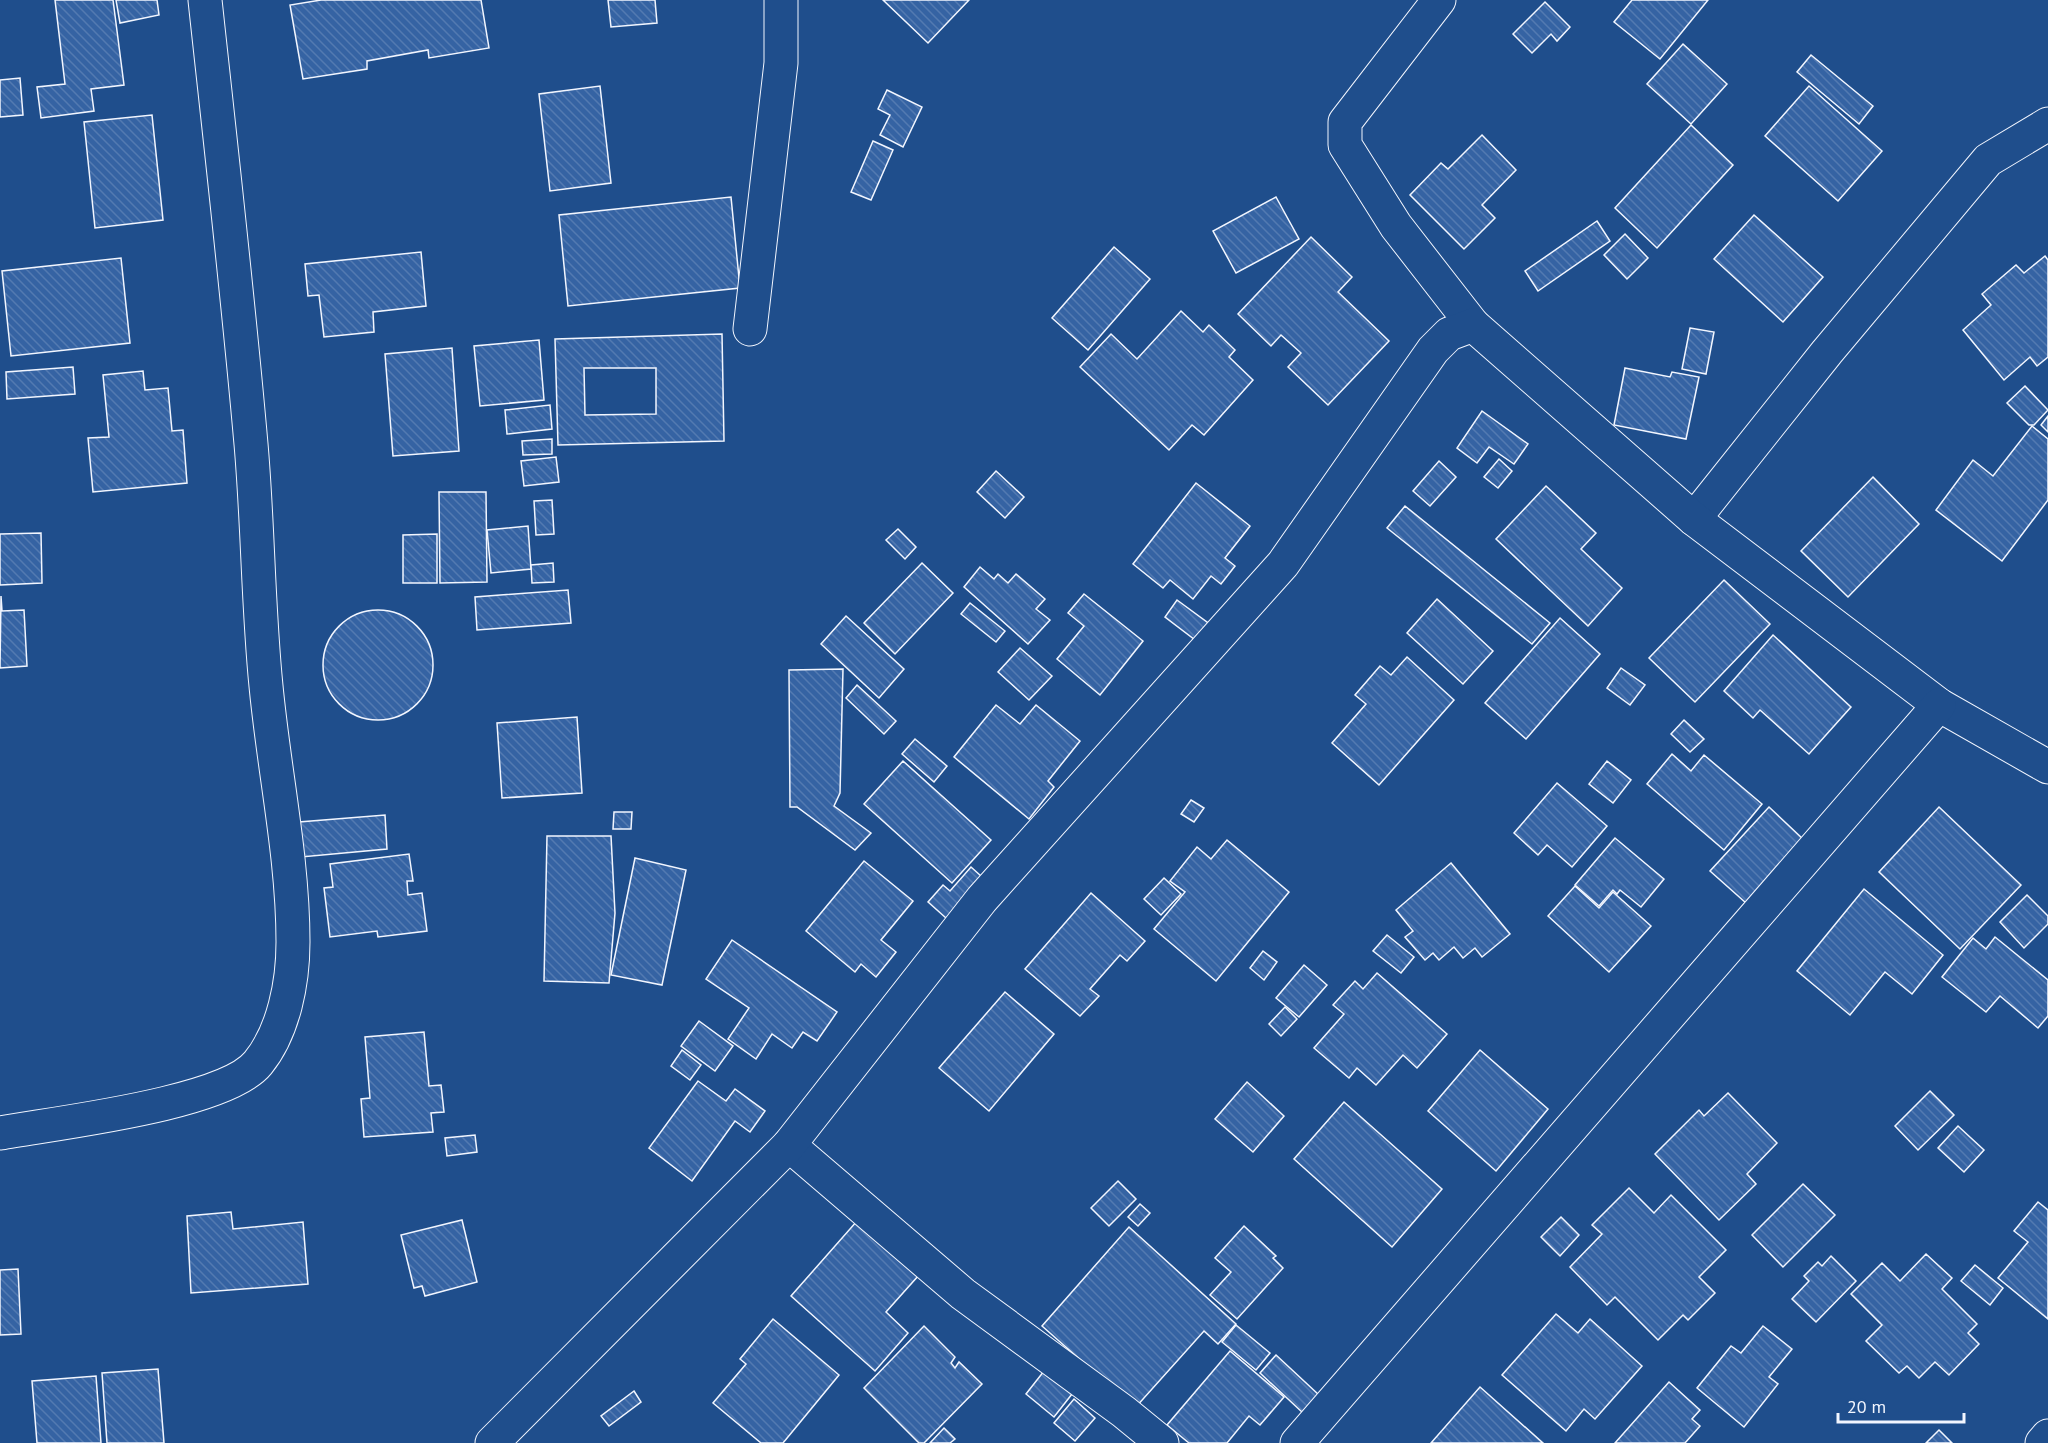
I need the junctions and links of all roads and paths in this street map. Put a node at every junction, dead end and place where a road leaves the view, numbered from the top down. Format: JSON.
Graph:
{"nodes":[{"id":1,"x":205,"y":0,"type":"edge"},
{"id":2,"x":781,"y":0,"type":"edge"},
{"id":3,"x":1439,"y":0,"type":"edge"},
{"id":4,"x":2048,"y":124,"type":"edge"},
{"id":5,"x":1473,"y":326,"type":"junction"},
{"id":6,"x":750,"y":329,"type":"dead end"},
{"id":7,"x":1694,"y":519,"type":"junction"},
{"id":8,"x":1939,"y":705,"type":"junction"},
{"id":9,"x":2048,"y":767,"type":"edge"},
{"id":10,"x":0,"y":1133,"type":"edge"},
{"id":11,"x":789,"y":1145,"type":"junction"},
{"id":12,"x":2048,"y":1436,"type":"edge"},
{"id":13,"x":492,"y":1443,"type":"edge"},
{"id":14,"x":1162,"y":1443,"type":"edge"},
{"id":15,"x":1297,"y":1443,"type":"edge"},
{"id":16,"x":2042,"y":1443,"type":"edge"}],
"edges":[{"from":1,"to":10,"type":"street"},
{"from":2,"to":6,"type":"street"},
{"from":3,"to":5,"type":"street"},
{"from":4,"to":7,"type":"street"},
{"from":5,"to":7,"type":"street"},
{"from":5,"to":11,"type":"street"},
{"from":7,"to":8,"type":"street"},
{"from":8,"to":9,"type":"street"},
{"from":8,"to":15,"type":"street"},
{"from":11,"to":13,"type":"street"},
{"from":11,"to":14,"type":"street"},
{"from":12,"to":16,"type":"street"}]}
